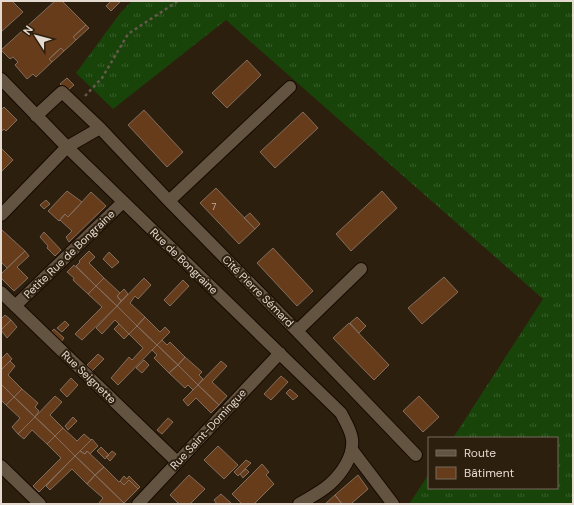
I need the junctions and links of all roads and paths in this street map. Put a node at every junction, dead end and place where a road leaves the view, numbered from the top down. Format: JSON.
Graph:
{"nodes":[{"id":1,"x":178,"y":1,"type":"edge"},
{"id":2,"x":2,"y":82,"type":"edge"},
{"id":3,"x":290,"y":87,"type":"dead end"},
{"id":4,"x":75,"y":105,"type":"junction"},
{"id":5,"x":36,"y":116,"type":"junction"},
{"id":6,"x":100,"y":128,"type":"junction"},
{"id":7,"x":67,"y":147,"type":"junction"},
{"id":8,"x":169,"y":201,"type":"junction"},
{"id":9,"x":123,"y":202,"type":"junction"},
{"id":10,"x":1,"y":215,"type":"edge"},
{"id":11,"x":361,"y":268,"type":"dead end"},
{"id":12,"x":1,"y":292,"type":"edge"},
{"id":13,"x":15,"y":306,"type":"junction"},
{"id":14,"x":298,"y":331,"type":"junction"},
{"id":15,"x":280,"y":353,"type":"junction"},
{"id":16,"x":352,"y":450,"type":"junction"},
{"id":17,"x":416,"y":455,"type":"dead end"},
{"id":18,"x":177,"y":462,"type":"junction"},
{"id":19,"x":1,"y":466,"type":"edge"},
{"id":20,"x":32,"y":501,"type":"edge"},
{"id":21,"x":138,"y":504,"type":"edge"},
{"id":22,"x":299,"y":504,"type":"edge"},
{"id":23,"x":393,"y":504,"type":"edge"}],
"edges":[{"from":1,"to":4,"type":"path"},
{"from":2,"to":5,"type":"street","name":"Rue de Bongraine"},
{"from":3,"to":8,"type":"street"},
{"from":4,"to":5,"type":"street","name":"Cité Pierre Sémard"},
{"from":4,"to":6,"type":"street","name":"Cité Pierre Sémard"},
{"from":5,"to":7,"type":"street","name":"Rue de Bongraine"},
{"from":6,"to":7,"type":"street"},
{"from":6,"to":8,"type":"street","name":"Cité Pierre Sémard"},
{"from":7,"to":9,"type":"street","name":"Rue de Bongraine"},
{"from":7,"to":10,"type":"street"},
{"from":8,"to":14,"type":"street","name":"Cité Pierre Sémard"},
{"from":9,"to":13,"type":"street","name":"Petite Rue de Bongraine"},
{"from":9,"to":15,"type":"street","name":"Rue de Bongraine"},
{"from":11,"to":14,"type":"street"},
{"from":12,"to":13,"type":"street","name":"Rue Seignette"},
{"from":13,"to":18,"type":"street","name":"Rue Seignette"},
{"from":14,"to":17,"type":"street","name":"Cité Pierre Sémard"},
{"from":15,"to":16,"type":"street","name":"Rue de Bongraine"},
{"from":15,"to":18,"type":"street","name":"Rue Saint-Domingue"},
{"from":16,"to":22,"type":"street"},
{"from":16,"to":23,"type":"street"},
{"from":18,"to":21,"type":"street","name":"Rue Saint-Domingue"},
{"from":19,"to":20,"type":"street"}]}
